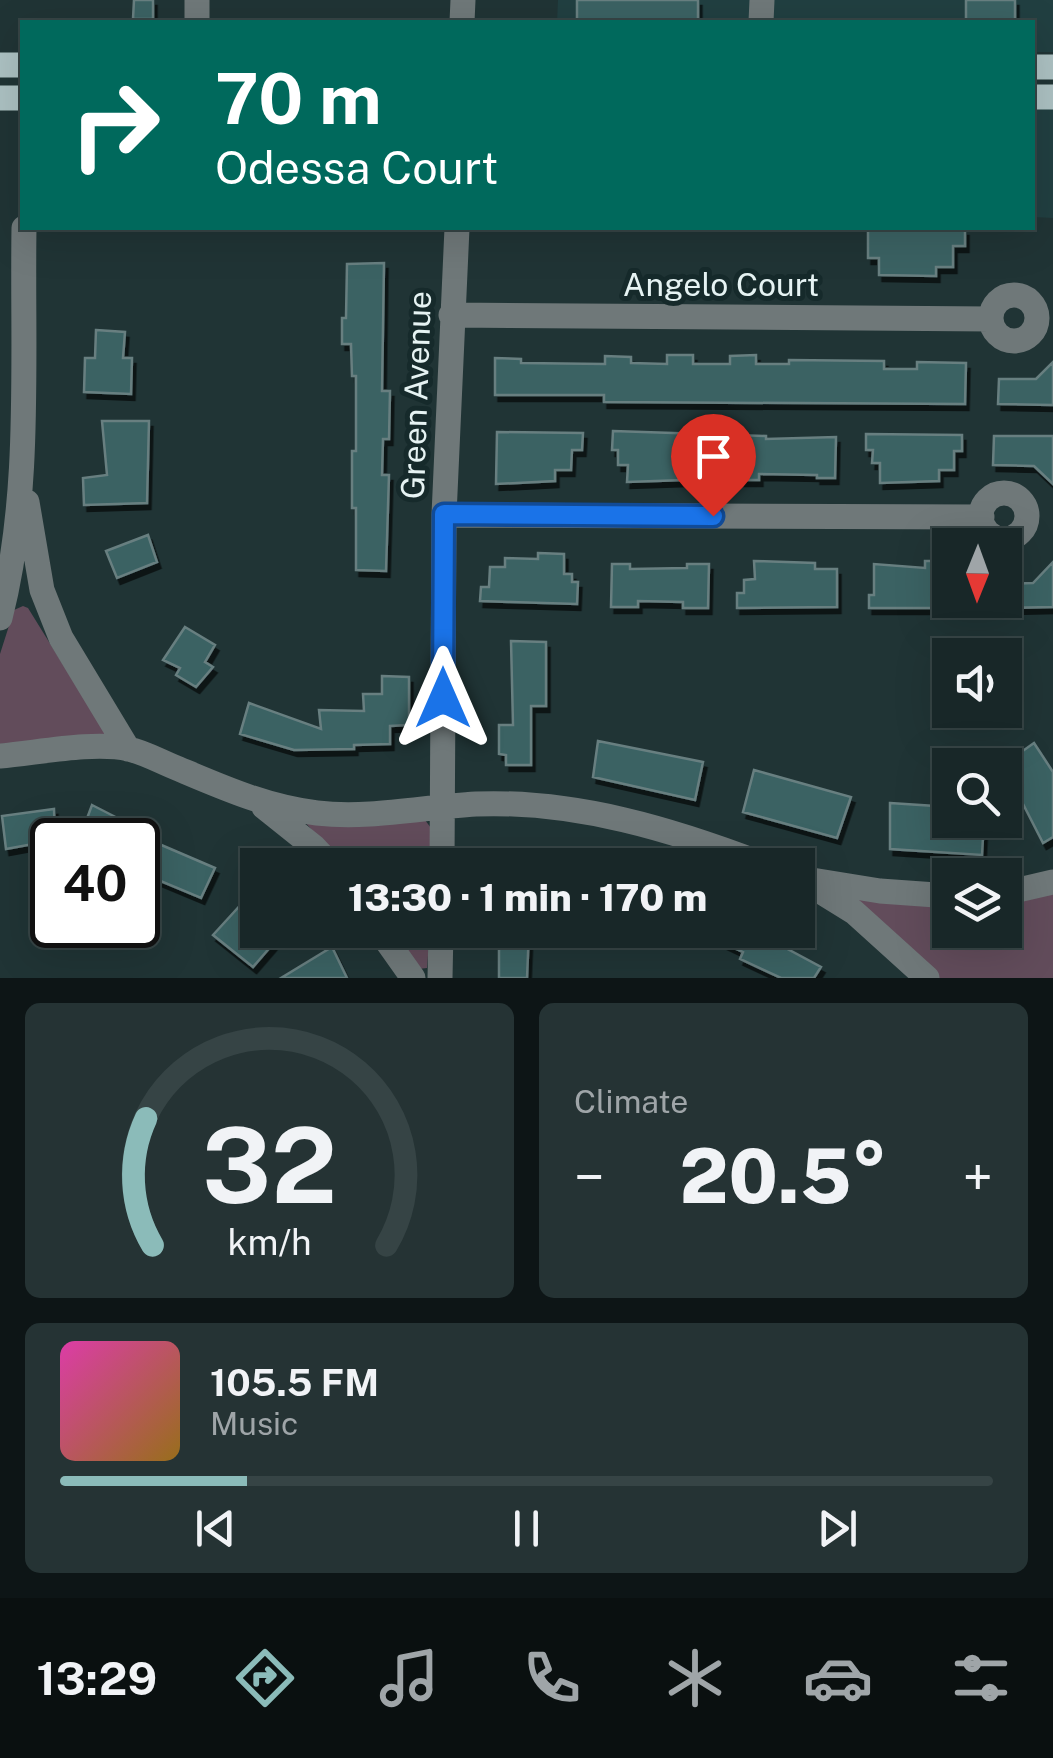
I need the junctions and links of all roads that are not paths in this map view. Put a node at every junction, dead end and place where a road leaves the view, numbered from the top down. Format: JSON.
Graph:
{"nodes":[{"id":1,"x":24,"y":230,"type":"edge"},
{"id":2,"x":457,"y":230,"type":"edge"},
{"id":3,"x":452,"y":314,"type":"junction"},
{"id":4,"x":991,"y":319,"type":"dead end"},
{"id":5,"x":20,"y":465,"type":"junction"},
{"id":6,"x":444,"y":514,"type":"junction"},
{"id":7,"x":982,"y":517,"type":"dead end"},
{"id":8,"x":0,"y":618,"type":"edge"},
{"id":9,"x":128,"y":749,"type":"junction"},
{"id":10,"x":0,"y":756,"type":"edge"},
{"id":11,"x":256,"y":800,"type":"junction"},
{"id":12,"x":442,"y":807,"type":"junction"},
{"id":13,"x":314,"y":848,"type":"edge"},
{"id":14,"x":442,"y":848,"type":"edge"},
{"id":15,"x":722,"y":848,"type":"edge"},
{"id":16,"x":815,"y":881,"type":"edge"},
{"id":17,"x":1053,"y":882,"type":"edge"},
{"id":18,"x":815,"y":888,"type":"edge"},
{"id":19,"x":1022,"y":889,"type":"edge"},
{"id":20,"x":932,"y":895,"type":"edge"},
{"id":21,"x":392,"y":948,"type":"edge"},
{"id":22,"x":441,"y":948,"type":"edge"},
{"id":23,"x":413,"y":978,"type":"edge"},
{"id":24,"x":440,"y":978,"type":"edge"},
{"id":25,"x":926,"y":978,"type":"edge"}],
"edges":[{"from":1,"to":5,"type":"street"},
{"from":2,"to":3,"type":"street","name":"Green Avenue"},
{"from":3,"to":4,"type":"street","name":"Angelo Court"},
{"from":3,"to":6,"type":"street","name":"Green Avenue"},
{"from":5,"to":8,"type":"street"},
{"from":5,"to":9,"type":"street"},
{"from":6,"to":7,"type":"street"},
{"from":6,"to":12,"type":"street","name":"Green Avenue"},
{"from":9,"to":10,"type":"street"},
{"from":9,"to":11,"type":"street"},
{"from":11,"to":12,"type":"street"},
{"from":11,"to":13,"type":"street"},
{"from":12,"to":14,"type":"street","name":"Green Avenue"},
{"from":12,"to":15,"type":"street"},
{"from":16,"to":20,"type":"street"},
{"from":17,"to":19,"type":"street"},
{"from":18,"to":25,"type":"street"},
{"from":21,"to":23,"type":"street"},
{"from":22,"to":24,"type":"street"}]}
